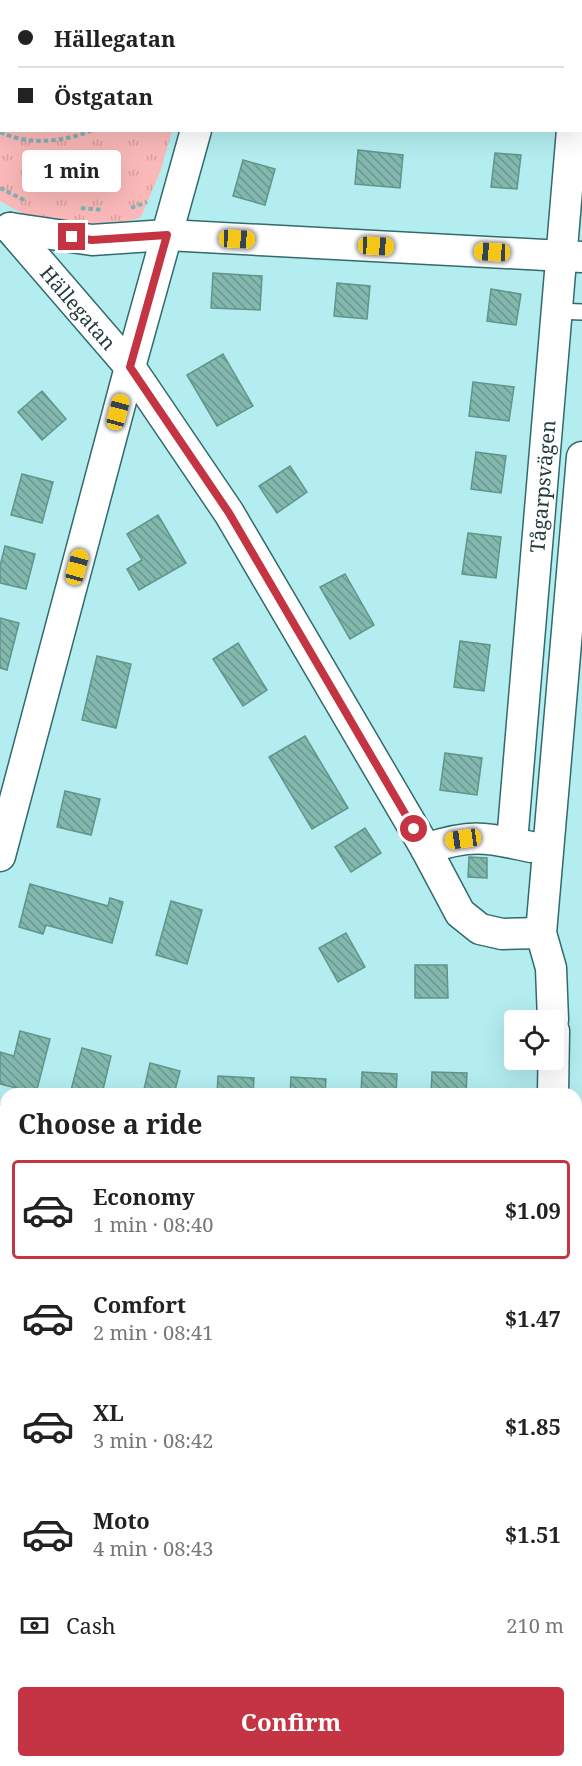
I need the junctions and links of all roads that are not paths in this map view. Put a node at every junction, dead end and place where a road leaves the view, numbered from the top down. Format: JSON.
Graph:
{"nodes":[{"id":1,"x":195,"y":132,"type":"edge"},
{"id":2,"x":572,"y":132,"type":"edge"},
{"id":3,"x":167,"y":235,"type":"junction"},
{"id":4,"x":572,"y":256,"type":"edge"},
{"id":5,"x":569,"y":311,"type":"edge"},
{"id":6,"x":130,"y":367,"type":"junction"},
{"id":7,"x":582,"y":457,"type":"edge"},
{"id":8,"x":512,"y":843,"type":"junction"},
{"id":9,"x":426,"y":849,"type":"junction"},
{"id":10,"x":549,"y":850,"type":"junction"},
{"id":11,"x":0,"y":856,"type":"edge"},
{"id":12,"x":541,"y":933,"type":"junction"},
{"id":13,"x":553,"y":1010,"type":"edge"},
{"id":14,"x":553,"y":1070,"type":"edge"},
{"id":15,"x":553,"y":1088,"type":"edge"}],
"edges":[{"from":1,"to":3,"type":"street"},
{"from":2,"to":4,"type":"street","name":"Tågarpsvägen"},
{"from":3,"to":4,"type":"street"},
{"from":3,"to":6,"type":"street"},
{"from":3,"to":6,"type":"street","name":"Hällegatan"},
{"from":4,"to":5,"type":"street","name":"Tågarpsvägen"},
{"from":5,"to":8,"type":"street","name":"Tågarpsvägen"},
{"from":6,"to":9,"type":"street","name":"Hällegatan"},
{"from":6,"to":11,"type":"street"},
{"from":7,"to":10,"type":"street","name":"Tågarpsvägen"},
{"from":8,"to":9,"type":"street"},
{"from":8,"to":10,"type":"street"},
{"from":9,"to":12,"type":"street","name":"Hällegatan"},
{"from":10,"to":12,"type":"street","name":"Tågarpsvägen"},
{"from":12,"to":13,"type":"street","name":"Tågarpsvägen"},
{"from":14,"to":15,"type":"street"}]}
